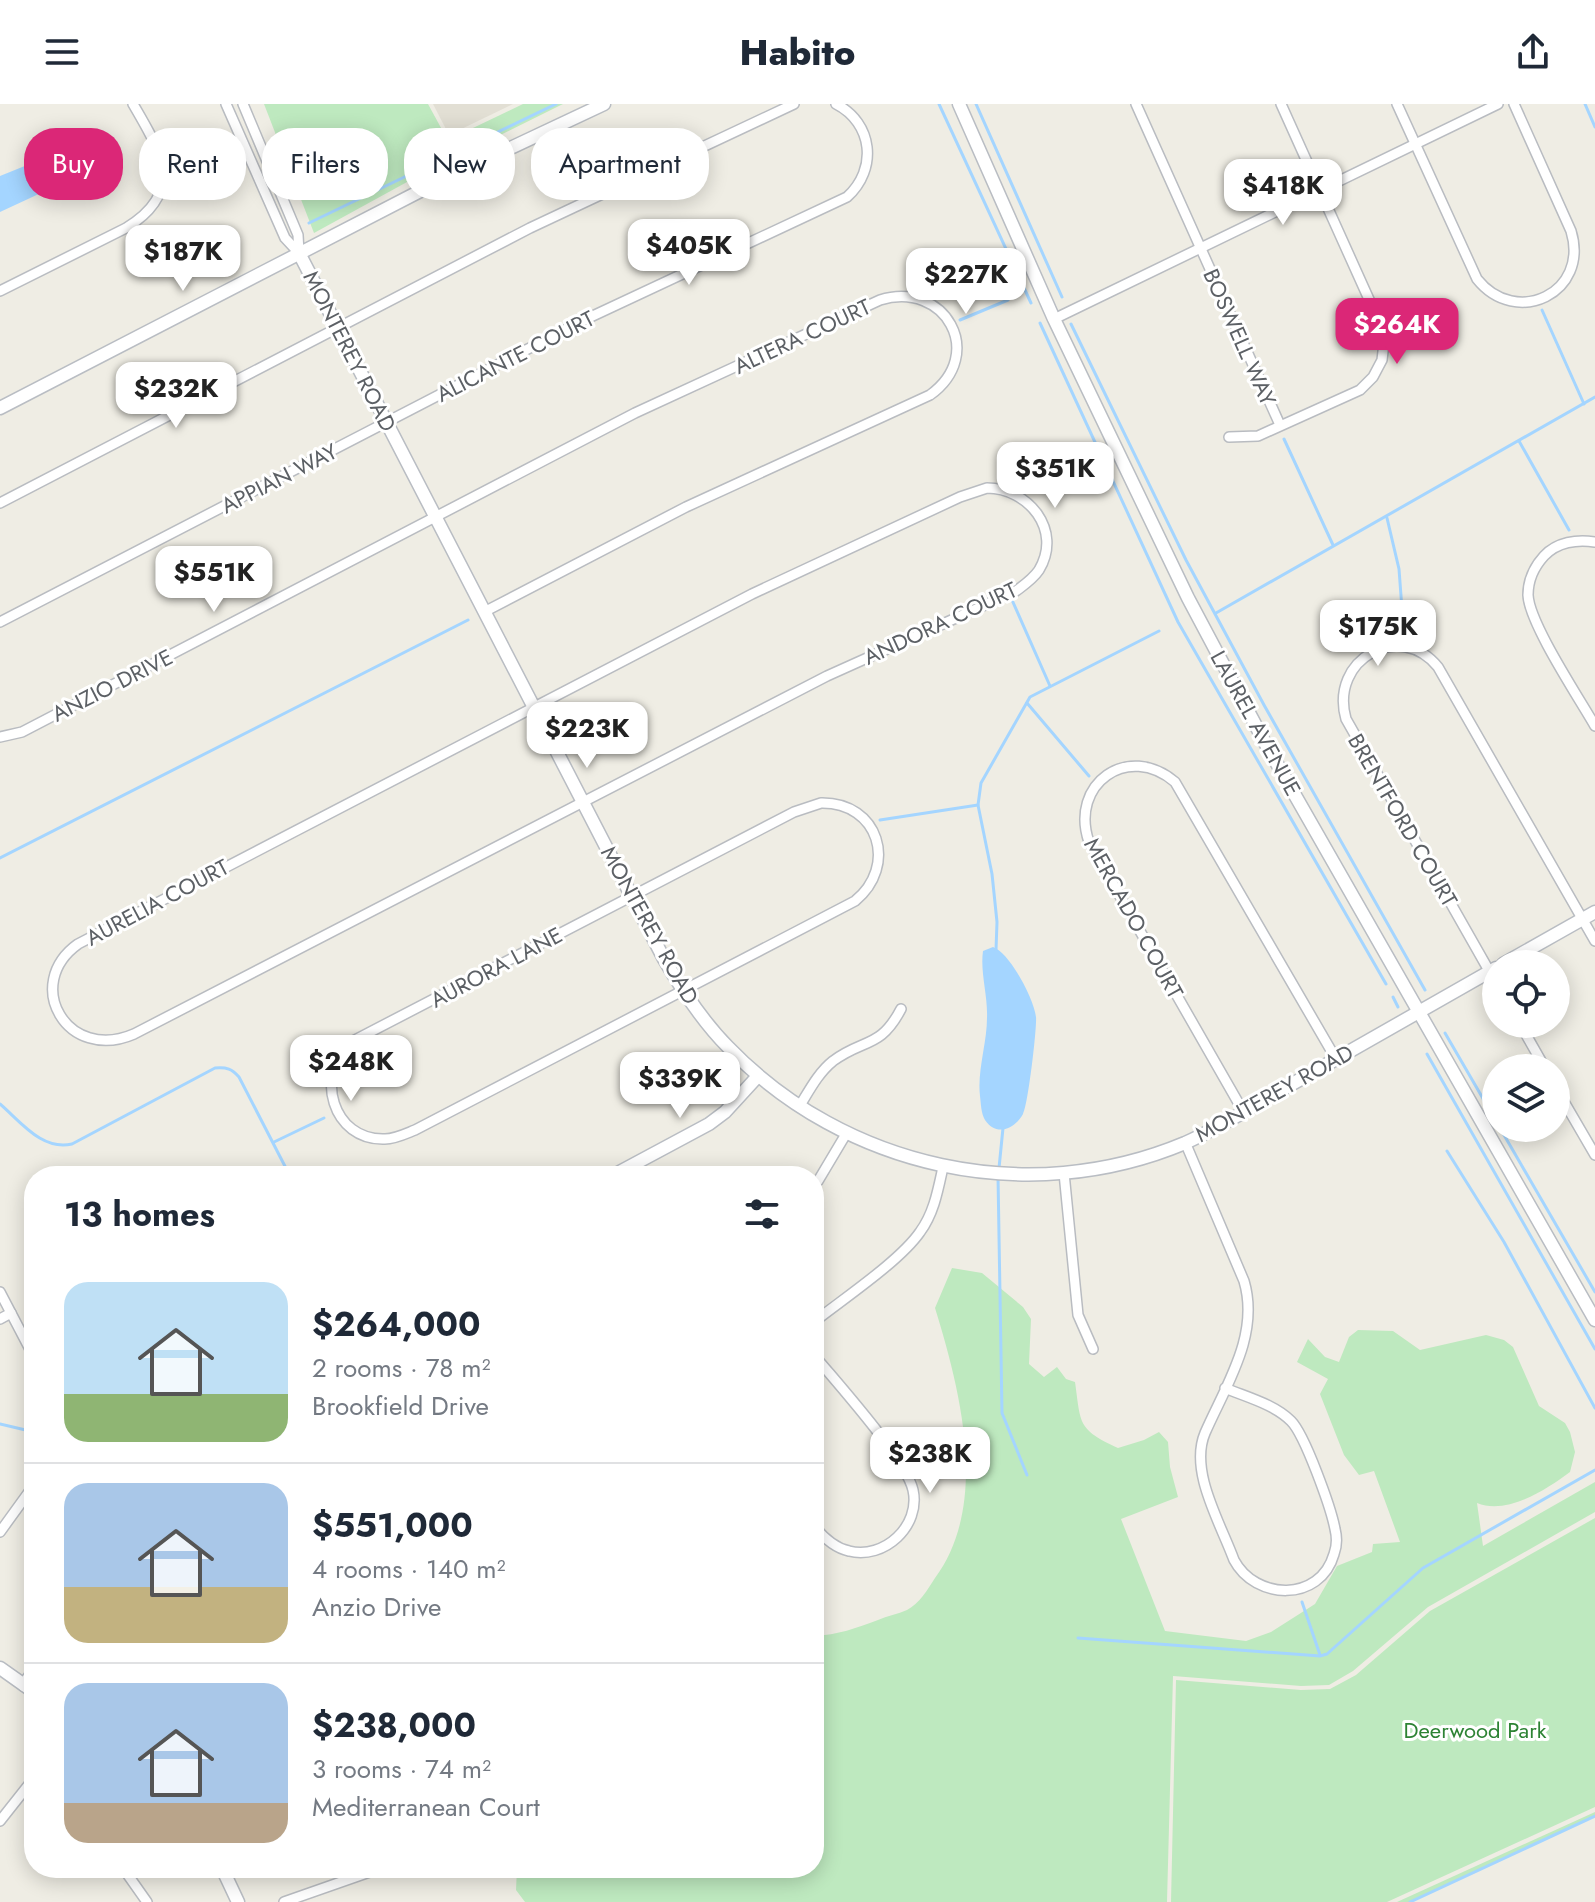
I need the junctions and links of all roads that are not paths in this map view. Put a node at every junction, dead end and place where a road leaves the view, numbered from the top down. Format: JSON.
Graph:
{"nodes":[{"id":1,"x":133,"y":104,"type":"edge"},
{"id":2,"x":226,"y":104,"type":"edge"},
{"id":3,"x":243,"y":104,"type":"edge"},
{"id":4,"x":604,"y":104,"type":"edge"},
{"id":5,"x":794,"y":104,"type":"edge"},
{"id":6,"x":836,"y":104,"type":"edge"},
{"id":7,"x":959,"y":104,"type":"edge"},
{"id":8,"x":1136,"y":104,"type":"edge"},
{"id":9,"x":1281,"y":104,"type":"edge"},
{"id":10,"x":1397,"y":104,"type":"edge"},
{"id":11,"x":1498,"y":104,"type":"edge"},
{"id":12,"x":1514,"y":104,"type":"edge"},
{"id":13,"x":1415,"y":144,"type":"junction"},
{"id":14,"x":1319,"y":190,"type":"junction"},
{"id":15,"x":1201,"y":248,"type":"junction"},
{"id":16,"x":299,"y":253,"type":"junction"},
{"id":17,"x":0,"y":291,"type":"edge"},
{"id":18,"x":1054,"y":319,"type":"junction"},
{"id":19,"x":338,"y":327,"type":"junction"},
{"id":20,"x":0,"y":408,"type":"edge"},
{"id":21,"x":386,"y":422,"type":"junction"},
{"id":22,"x":1280,"y":425,"type":"junction"},
{"id":23,"x":1229,"y":437,"type":"dead end"},
{"id":24,"x":0,"y":503,"type":"edge"},
{"id":25,"x":436,"y":517,"type":"junction"},
{"id":26,"x":1595,"y":542,"type":"edge"},
{"id":27,"x":484,"y":612,"type":"junction"},
{"id":28,"x":0,"y":622,"type":"edge"},
{"id":29,"x":534,"y":707,"type":"junction"},
{"id":30,"x":1595,"y":726,"type":"edge"},
{"id":31,"x":0,"y":737,"type":"edge"},
{"id":32,"x":582,"y":801,"type":"junction"},
{"id":33,"x":631,"y":896,"type":"junction"},
{"id":34,"x":1595,"y":912,"type":"edge"},
{"id":35,"x":1582,"y":919,"type":"junction"},
{"id":36,"x":1595,"y":941,"type":"edge"},
{"id":37,"x":1528,"y":950,"type":"edge"},
{"id":38,"x":1482,"y":953,"type":"edge"},
{"id":39,"x":1482,"y":980,"type":"edge"},
{"id":40,"x":682,"y":990,"type":"junction"},
{"id":41,"x":901,"y":1009,"type":"dead end"},
{"id":42,"x":1420,"y":1012,"type":"junction"},
{"id":43,"x":1336,"y":1059,"type":"junction"},
{"id":44,"x":758,"y":1076,"type":"junction"},
{"id":45,"x":799,"y":1107,"type":"junction"},
{"id":46,"x":1243,"y":1111,"type":"junction"},
{"id":47,"x":1570,"y":1112,"type":"edge"},
{"id":48,"x":846,"y":1134,"type":"junction"},
{"id":49,"x":1185,"y":1142,"type":"junction"},
{"id":50,"x":1595,"y":1155,"type":"edge"},
{"id":51,"x":631,"y":1166,"type":"edge"},
{"id":52,"x":943,"y":1167,"type":"junction"},
{"id":53,"x":824,"y":1171,"type":"edge"},
{"id":54,"x":1064,"y":1173,"type":"junction"},
{"id":55,"x":0,"y":1292,"type":"edge"},
{"id":56,"x":11,"y":1313,"type":"junction"},
{"id":57,"x":824,"y":1314,"type":"edge"},
{"id":58,"x":0,"y":1319,"type":"edge"},
{"id":59,"x":1595,"y":1320,"type":"edge"},
{"id":60,"x":24,"y":1338,"type":"edge"},
{"id":61,"x":1093,"y":1349,"type":"dead end"},
{"id":62,"x":824,"y":1368,"type":"edge"},
{"id":63,"x":1225,"y":1388,"type":"junction"},
{"id":64,"x":24,"y":1499,"type":"edge"},
{"id":65,"x":0,"y":1532,"type":"edge"},
{"id":66,"x":824,"y":1535,"type":"edge"},
{"id":67,"x":0,"y":1668,"type":"edge"},
{"id":68,"x":24,"y":1685,"type":"edge"},
{"id":69,"x":24,"y":1798,"type":"edge"},
{"id":70,"x":0,"y":1821,"type":"edge"},
{"id":71,"x":130,"y":1878,"type":"edge"},
{"id":72,"x":227,"y":1878,"type":"edge"},
{"id":73,"x":352,"y":1878,"type":"edge"},
{"id":74,"x":147,"y":1902,"type":"edge"},
{"id":75,"x":238,"y":1902,"type":"edge"},
{"id":76,"x":284,"y":1902,"type":"edge"}],
"edges":[{"from":1,"to":17,"type":"street"},
{"from":2,"to":16,"type":"street"},
{"from":3,"to":16,"type":"street"},
{"from":4,"to":16,"type":"street"},
{"from":5,"to":19,"type":"street"},
{"from":6,"to":21,"type":"street","name":"ALICANTE COURT"},
{"from":7,"to":18,"type":"street","name":"LAUREL AVENUE"},
{"from":8,"to":15,"type":"street","name":"BOSWELL WAY"},
{"from":9,"to":14,"type":"street"},
{"from":10,"to":13,"type":"street"},
{"from":11,"to":13,"type":"street"},
{"from":12,"to":13,"type":"street"},
{"from":13,"to":14,"type":"street"},
{"from":14,"to":15,"type":"street"},
{"from":14,"to":22,"type":"street"},
{"from":15,"to":18,"type":"street"},
{"from":15,"to":22,"type":"street","name":"BOSWELL WAY"},
{"from":16,"to":19,"type":"street","name":"MONTEREY ROAD"},
{"from":16,"to":20,"type":"street"},
{"from":18,"to":42,"type":"street","name":"LAUREL AVENUE"},
{"from":19,"to":21,"type":"street","name":"MONTEREY ROAD"},
{"from":19,"to":24,"type":"street"},
{"from":21,"to":25,"type":"street","name":"MONTEREY ROAD"},
{"from":21,"to":28,"type":"street","name":"APPIAN WAY"},
{"from":22,"to":23,"type":"street"},
{"from":25,"to":27,"type":"street","name":"MONTEREY ROAD"},
{"from":25,"to":27,"type":"street","name":"ALTERA COURT"},
{"from":25,"to":31,"type":"street","name":"ANZIO DRIVE"},
{"from":26,"to":30,"type":"street"},
{"from":27,"to":29,"type":"street","name":"MONTEREY ROAD"},
{"from":29,"to":32,"type":"street","name":"MONTEREY ROAD"},
{"from":29,"to":32,"type":"street","name":"ANDORA COURT"},
{"from":29,"to":32,"type":"street","name":"AURELIA COURT"},
{"from":32,"to":33,"type":"street","name":"MONTEREY ROAD"},
{"from":33,"to":40,"type":"street","name":"MONTEREY ROAD"},
{"from":33,"to":40,"type":"street","name":"AURORA LANE"},
{"from":33,"to":40,"type":"street","name":"AURORA LANE"},
{"from":34,"to":35,"type":"street"},
{"from":35,"to":36,"type":"street","name":"BRENTFORD COURT"},
{"from":35,"to":37,"type":"street"},
{"from":35,"to":38,"type":"street","name":"BRENTFORD COURT"},
{"from":39,"to":42,"type":"street","name":"MONTEREY ROAD"},
{"from":40,"to":44,"type":"street","name":"MONTEREY ROAD"},
{"from":41,"to":45,"type":"street"},
{"from":42,"to":43,"type":"street","name":"MONTEREY ROAD"},
{"from":42,"to":59,"type":"street","name":"LAUREL AVENUE"},
{"from":43,"to":46,"type":"street","name":"MONTEREY ROAD"},
{"from":43,"to":46,"type":"street","name":"MERCADO COURT"},
{"from":44,"to":45,"type":"street","name":"MONTEREY ROAD"},
{"from":44,"to":51,"type":"street"},
{"from":45,"to":48,"type":"street","name":"MONTEREY ROAD"},
{"from":46,"to":49,"type":"street","name":"MONTEREY ROAD"},
{"from":47,"to":50,"type":"street"},
{"from":48,"to":52,"type":"street","name":"MONTEREY ROAD"},
{"from":48,"to":53,"type":"street"},
{"from":49,"to":54,"type":"street","name":"MONTEREY ROAD"},
{"from":49,"to":63,"type":"street"},
{"from":52,"to":54,"type":"street","name":"MONTEREY ROAD"},
{"from":52,"to":57,"type":"street"},
{"from":54,"to":61,"type":"street"},
{"from":55,"to":56,"type":"street"},
{"from":56,"to":58,"type":"street"},
{"from":56,"to":60,"type":"street"},
{"from":62,"to":66,"type":"street"},
{"from":63,"to":63,"type":"street"},
{"from":64,"to":65,"type":"street"},
{"from":67,"to":68,"type":"street"},
{"from":69,"to":70,"type":"street"},
{"from":71,"to":74,"type":"street"},
{"from":72,"to":75,"type":"street"},
{"from":73,"to":76,"type":"street"}]}
